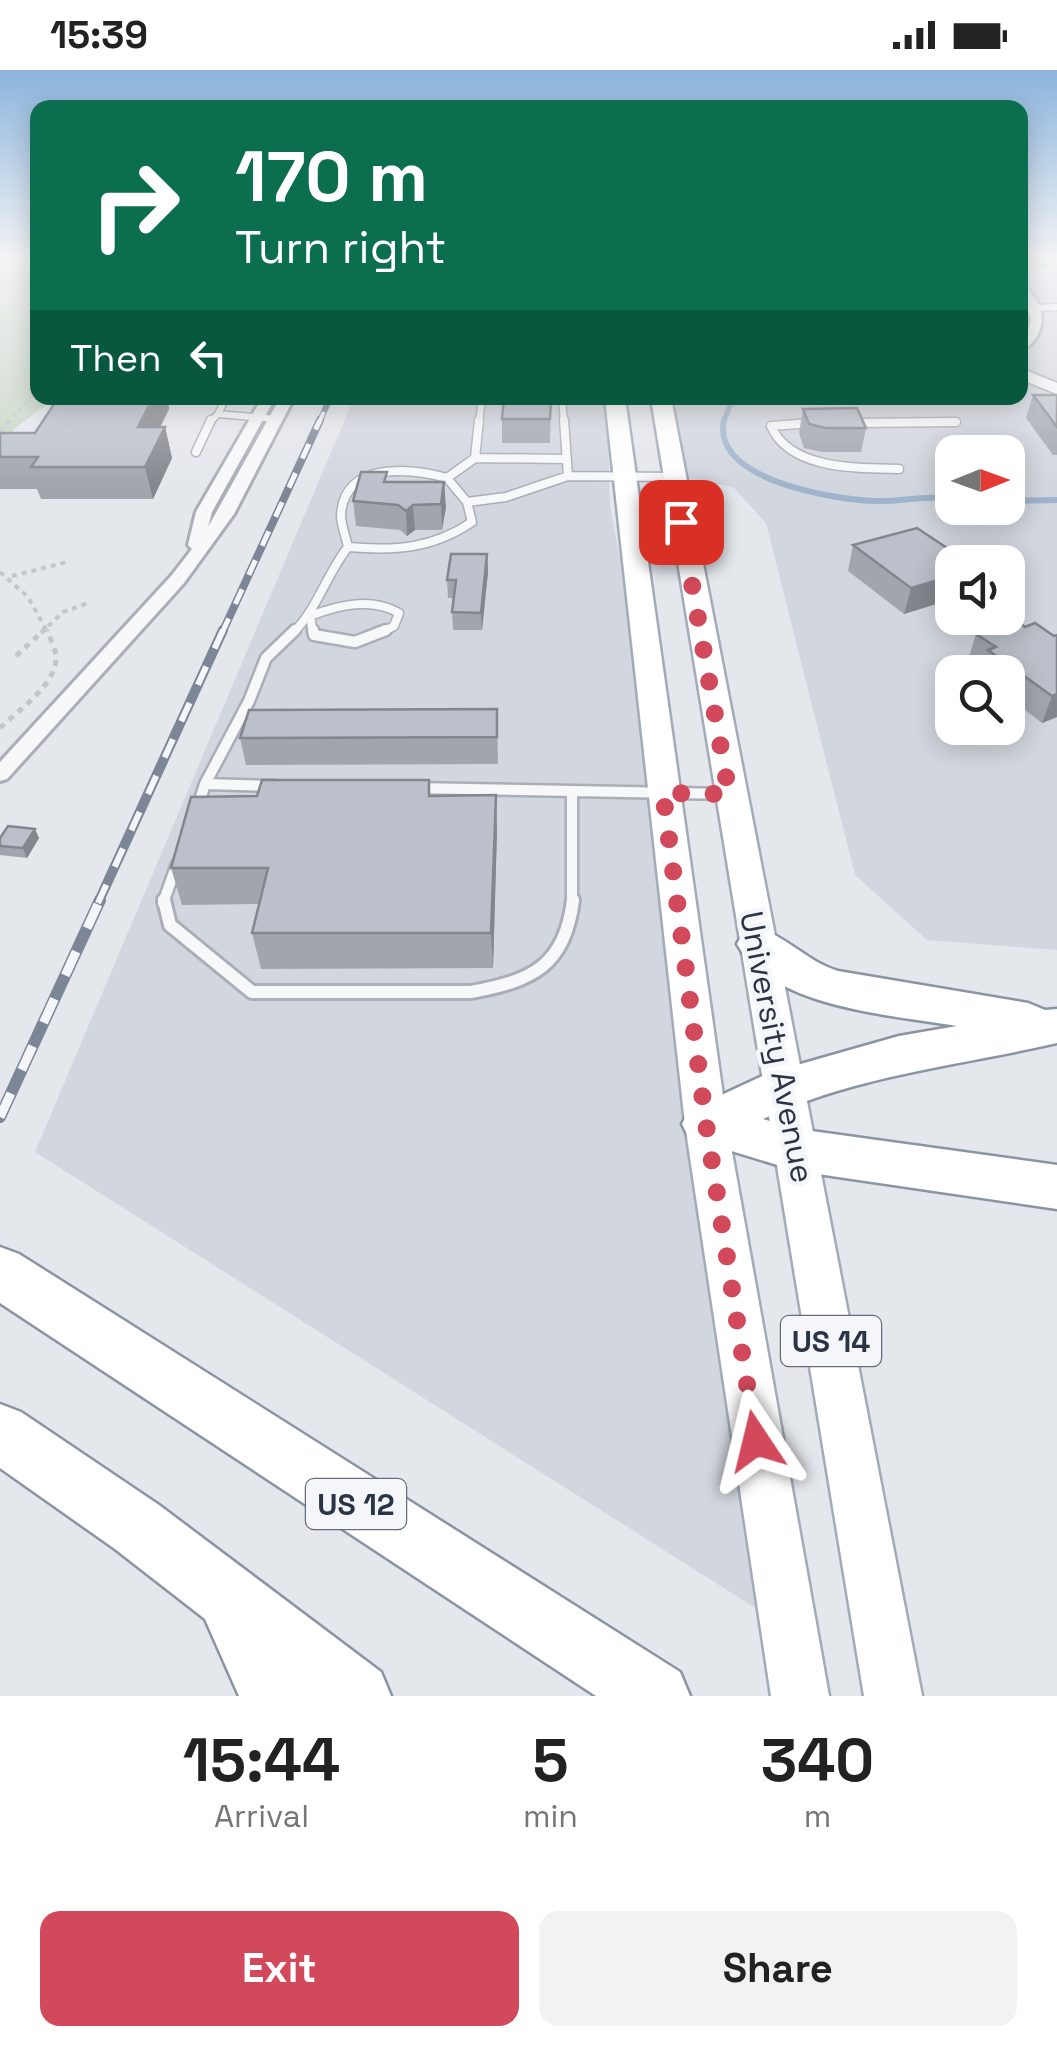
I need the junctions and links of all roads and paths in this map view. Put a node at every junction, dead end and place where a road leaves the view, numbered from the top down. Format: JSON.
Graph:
{"nodes":[{"id":1,"x":1028,"y":376,"type":"edge"},
{"id":2,"x":1057,"y":389,"type":"edge"},
{"id":3,"x":30,"y":398,"type":"edge"},
{"id":4,"x":222,"y":405,"type":"edge"},
{"id":5,"x":264,"y":405,"type":"edge"},
{"id":6,"x":283,"y":405,"type":"edge"},
{"id":7,"x":481,"y":405,"type":"edge"},
{"id":8,"x":563,"y":405,"type":"edge"},
{"id":9,"x":616,"y":405,"type":"edge"},
{"id":10,"x":662,"y":405,"type":"edge"},
{"id":11,"x":218,"y":414,"type":"junction"},
{"id":12,"x":257,"y":418,"type":"junction"},
{"id":13,"x":276,"y":419,"type":"junction"},
{"id":14,"x":838,"y":422,"type":"edge"},
{"id":15,"x":956,"y":422,"type":"dead end"},
{"id":16,"x":818,"y":423,"type":"edge"},
{"id":17,"x":0,"y":432,"type":"edge"},
{"id":18,"x":196,"y":452,"type":"dead end"},
{"id":19,"x":475,"y":458,"type":"junction"},
{"id":20,"x":567,"y":459,"type":"junction"},
{"id":21,"x":899,"y":469,"type":"dead end"},
{"id":22,"x":568,"y":476,"type":"junction"},
{"id":23,"x":624,"y":476,"type":"junction"},
{"id":24,"x":674,"y":476,"type":"junction"},
{"id":25,"x":447,"y":478,"type":"junction"},
{"id":26,"x":467,"y":502,"type":"junction"},
{"id":27,"x":348,"y":547,"type":"junction"},
{"id":28,"x":194,"y":554,"type":"junction"},
{"id":29,"x":67,"y":562,"type":"dead end"},
{"id":30,"x":0,"y":572,"type":"edge"},
{"id":31,"x":10,"y":576,"type":"junction"},
{"id":32,"x":88,"y":602,"type":"dead end"},
{"id":33,"x":310,"y":616,"type":"junction"},
{"id":34,"x":44,"y":629,"type":"junction"},
{"id":35,"x":16,"y":656,"type":"dead end"},
{"id":36,"x":0,"y":728,"type":"edge"},
{"id":37,"x":0,"y":774,"type":"edge"},
{"id":38,"x":206,"y":784,"type":"junction"},
{"id":39,"x":283,"y":786,"type":"edge"},
{"id":40,"x":398,"y":788,"type":"edge"},
{"id":41,"x":572,"y":792,"type":"junction"},
{"id":42,"x":663,"y":793,"type":"junction"},
{"id":43,"x":729,"y":794,"type":"junction"},
{"id":44,"x":193,"y":818,"type":"edge"},
{"id":45,"x":181,"y":852,"type":"edge"},
{"id":46,"x":758,"y":944,"type":"junction"},
{"id":47,"x":1056,"y":1026,"type":"edge"},
{"id":48,"x":786,"y":1087,"type":"junction"},
{"id":49,"x":706,"y":1124,"type":"junction"},
{"id":50,"x":797,"y":1150,"type":"junction"},
{"id":51,"x":1057,"y":1187,"type":"edge"},
{"id":52,"x":0,"y":1272,"type":"edge"},
{"id":53,"x":7,"y":1438,"type":"edge"},
{"id":54,"x":228,"y":1599,"type":"junction"},
{"id":55,"x":273,"y":1696,"type":"edge"},
{"id":56,"x":358,"y":1696,"type":"edge"},
{"id":57,"x":656,"y":1696,"type":"edge"},
{"id":58,"x":800,"y":1696,"type":"edge"},
{"id":59,"x":893,"y":1696,"type":"edge"}],
"edges":[{"from":1,"to":2,"type":"street"},
{"from":3,"to":17,"type":"path"},
{"from":4,"to":11,"type":"lane"},
{"from":5,"to":12,"type":"street"},
{"from":6,"to":13,"type":"street"},
{"from":7,"to":19,"type":"lane"},
{"from":8,"to":20,"type":"lane"},
{"from":9,"to":23,"type":"main road","number":"US 14"},
{"from":10,"to":24,"type":"main road","name":"University Avenue","number":"US 14"},
{"from":11,"to":12,"type":"lane"},
{"from":11,"to":18,"type":"lane"},
{"from":12,"to":13,"type":"lane"},
{"from":12,"to":28,"type":"street"},
{"from":13,"to":28,"type":"street"},
{"from":14,"to":15,"type":"lane"},
{"from":16,"to":21,"type":"lane"},
{"from":19,"to":20,"type":"lane"},
{"from":19,"to":25,"type":"lane"},
{"from":20,"to":22,"type":"lane"},
{"from":22,"to":23,"type":"lane"},
{"from":22,"to":26,"type":"lane"},
{"from":23,"to":24,"type":"lane"},
{"from":23,"to":42,"type":"main road","number":"US 14"},
{"from":24,"to":43,"type":"main road","name":"University Avenue","number":"US 14"},
{"from":25,"to":26,"type":"lane"},
{"from":25,"to":27,"type":"lane"},
{"from":26,"to":27,"type":"lane"},
{"from":27,"to":33,"type":"lane"},
{"from":28,"to":37,"type":"street"},
{"from":29,"to":31,"type":"path"},
{"from":30,"to":31,"type":"path"},
{"from":31,"to":34,"type":"path"},
{"from":32,"to":34,"type":"path"},
{"from":33,"to":33,"type":"lane"},
{"from":33,"to":38,"type":"lane"},
{"from":34,"to":35,"type":"path"},
{"from":34,"to":36,"type":"path"},
{"from":38,"to":39,"type":"lane"},
{"from":38,"to":44,"type":"lane"},
{"from":40,"to":41,"type":"lane"},
{"from":41,"to":42,"type":"lane"},
{"from":41,"to":45,"type":"lane"},
{"from":42,"to":43,"type":"lane"},
{"from":42,"to":49,"type":"main road","number":"US 14"},
{"from":43,"to":46,"type":"main road","name":"University Avenue","number":"US 14"},
{"from":46,"to":47,"type":"highway"},
{"from":46,"to":48,"type":"main road","name":"University Avenue","number":"US 14"},
{"from":47,"to":48,"type":"highway"},
{"from":48,"to":49,"type":"highway"},
{"from":48,"to":50,"type":"main road","name":"University Avenue","number":"US 14"},
{"from":49,"to":50,"type":"highway"},
{"from":49,"to":58,"type":"main road","number":"US 14"},
{"from":50,"to":51,"type":"highway"},
{"from":50,"to":59,"type":"main road","name":"University Avenue","number":"US 14"},
{"from":52,"to":57,"type":"highway","number":"US 12"},
{"from":53,"to":54,"type":"highway"},
{"from":54,"to":55,"type":"highway"},
{"from":54,"to":56,"type":"highway"}]}
